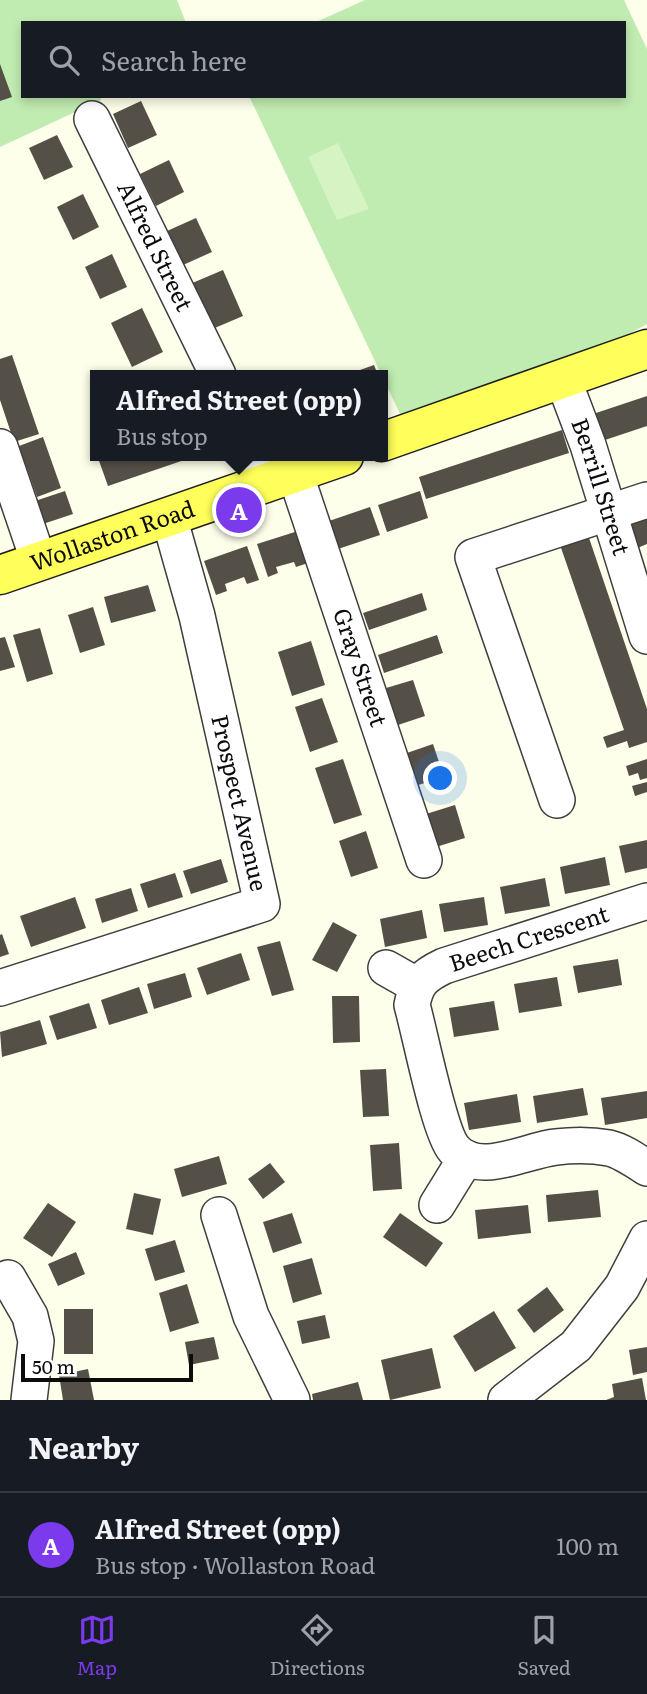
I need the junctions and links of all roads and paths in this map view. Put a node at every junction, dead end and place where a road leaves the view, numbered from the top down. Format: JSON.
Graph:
{"nodes":[{"id":1,"x":92,"y":119,"type":"dead end"},
{"id":2,"x":647,"y":349,"type":"edge"},
{"id":3,"x":216,"y":370,"type":"edge"},
{"id":4,"x":563,"y":379,"type":"junction"},
{"id":5,"x":388,"y":440,"type":"edge"},
{"id":6,"x":0,"y":447,"type":"edge"},
{"id":7,"x":320,"y":461,"type":"edge"},
{"id":8,"x":271,"y":471,"type":"edge"},
{"id":9,"x":647,"y":500,"type":"edge"},
{"id":10,"x":610,"y":513,"type":"junction"},
{"id":11,"x":169,"y":517,"type":"junction"},
{"id":12,"x":39,"y":562,"type":"junction"},
{"id":13,"x":0,"y":575,"type":"edge"},
{"id":14,"x":647,"y":636,"type":"edge"},
{"id":15,"x":557,"y":800,"type":"dead end"},
{"id":16,"x":424,"y":860,"type":"dead end"},
{"id":17,"x":647,"y":901,"type":"edge"},
{"id":18,"x":386,"y":968,"type":"dead end"},
{"id":19,"x":415,"y":985,"type":"junction"},
{"id":20,"x":0,"y":988,"type":"edge"},
{"id":21,"x":466,"y":1158,"type":"junction"},
{"id":22,"x":647,"y":1168,"type":"edge"},
{"id":23,"x":437,"y":1205,"type":"dead end"},
{"id":24,"x":219,"y":1214,"type":"dead end"},
{"id":25,"x":647,"y":1239,"type":"edge"},
{"id":26,"x":8,"y":1278,"type":"dead end"},
{"id":27,"x":546,"y":1389,"type":"edge"},
{"id":28,"x":29,"y":1400,"type":"edge"},
{"id":29,"x":292,"y":1400,"type":"edge"},
{"id":30,"x":506,"y":1400,"type":"edge"}],
"edges":[{"from":1,"to":3,"type":"street","name":"Alfred Street"},
{"from":2,"to":4,"type":"main road"},
{"from":4,"to":5,"type":"main road"},
{"from":4,"to":10,"type":"street","name":"Berrill Street"},
{"from":6,"to":12,"type":"street"},
{"from":7,"to":8,"type":"main road","name":"Wollaston Road"},
{"from":8,"to":11,"type":"main road","name":"Wollaston Road"},
{"from":8,"to":16,"type":"street","name":"Gray Street"},
{"from":9,"to":10,"type":"street"},
{"from":10,"to":14,"type":"street","name":"Berrill Street"},
{"from":10,"to":15,"type":"street"},
{"from":11,"to":12,"type":"main road","name":"Wollaston Road"},
{"from":11,"to":20,"type":"street","name":"Prospect Avenue"},
{"from":12,"to":13,"type":"main road","name":"Wollaston Road"},
{"from":17,"to":19,"type":"street","name":"Beech Crescent"},
{"from":18,"to":19,"type":"street"},
{"from":19,"to":21,"type":"street"},
{"from":21,"to":22,"type":"street"},
{"from":21,"to":23,"type":"street"},
{"from":24,"to":29,"type":"street"},
{"from":25,"to":27,"type":"street"},
{"from":26,"to":28,"type":"street"},
{"from":27,"to":30,"type":"street"}]}
